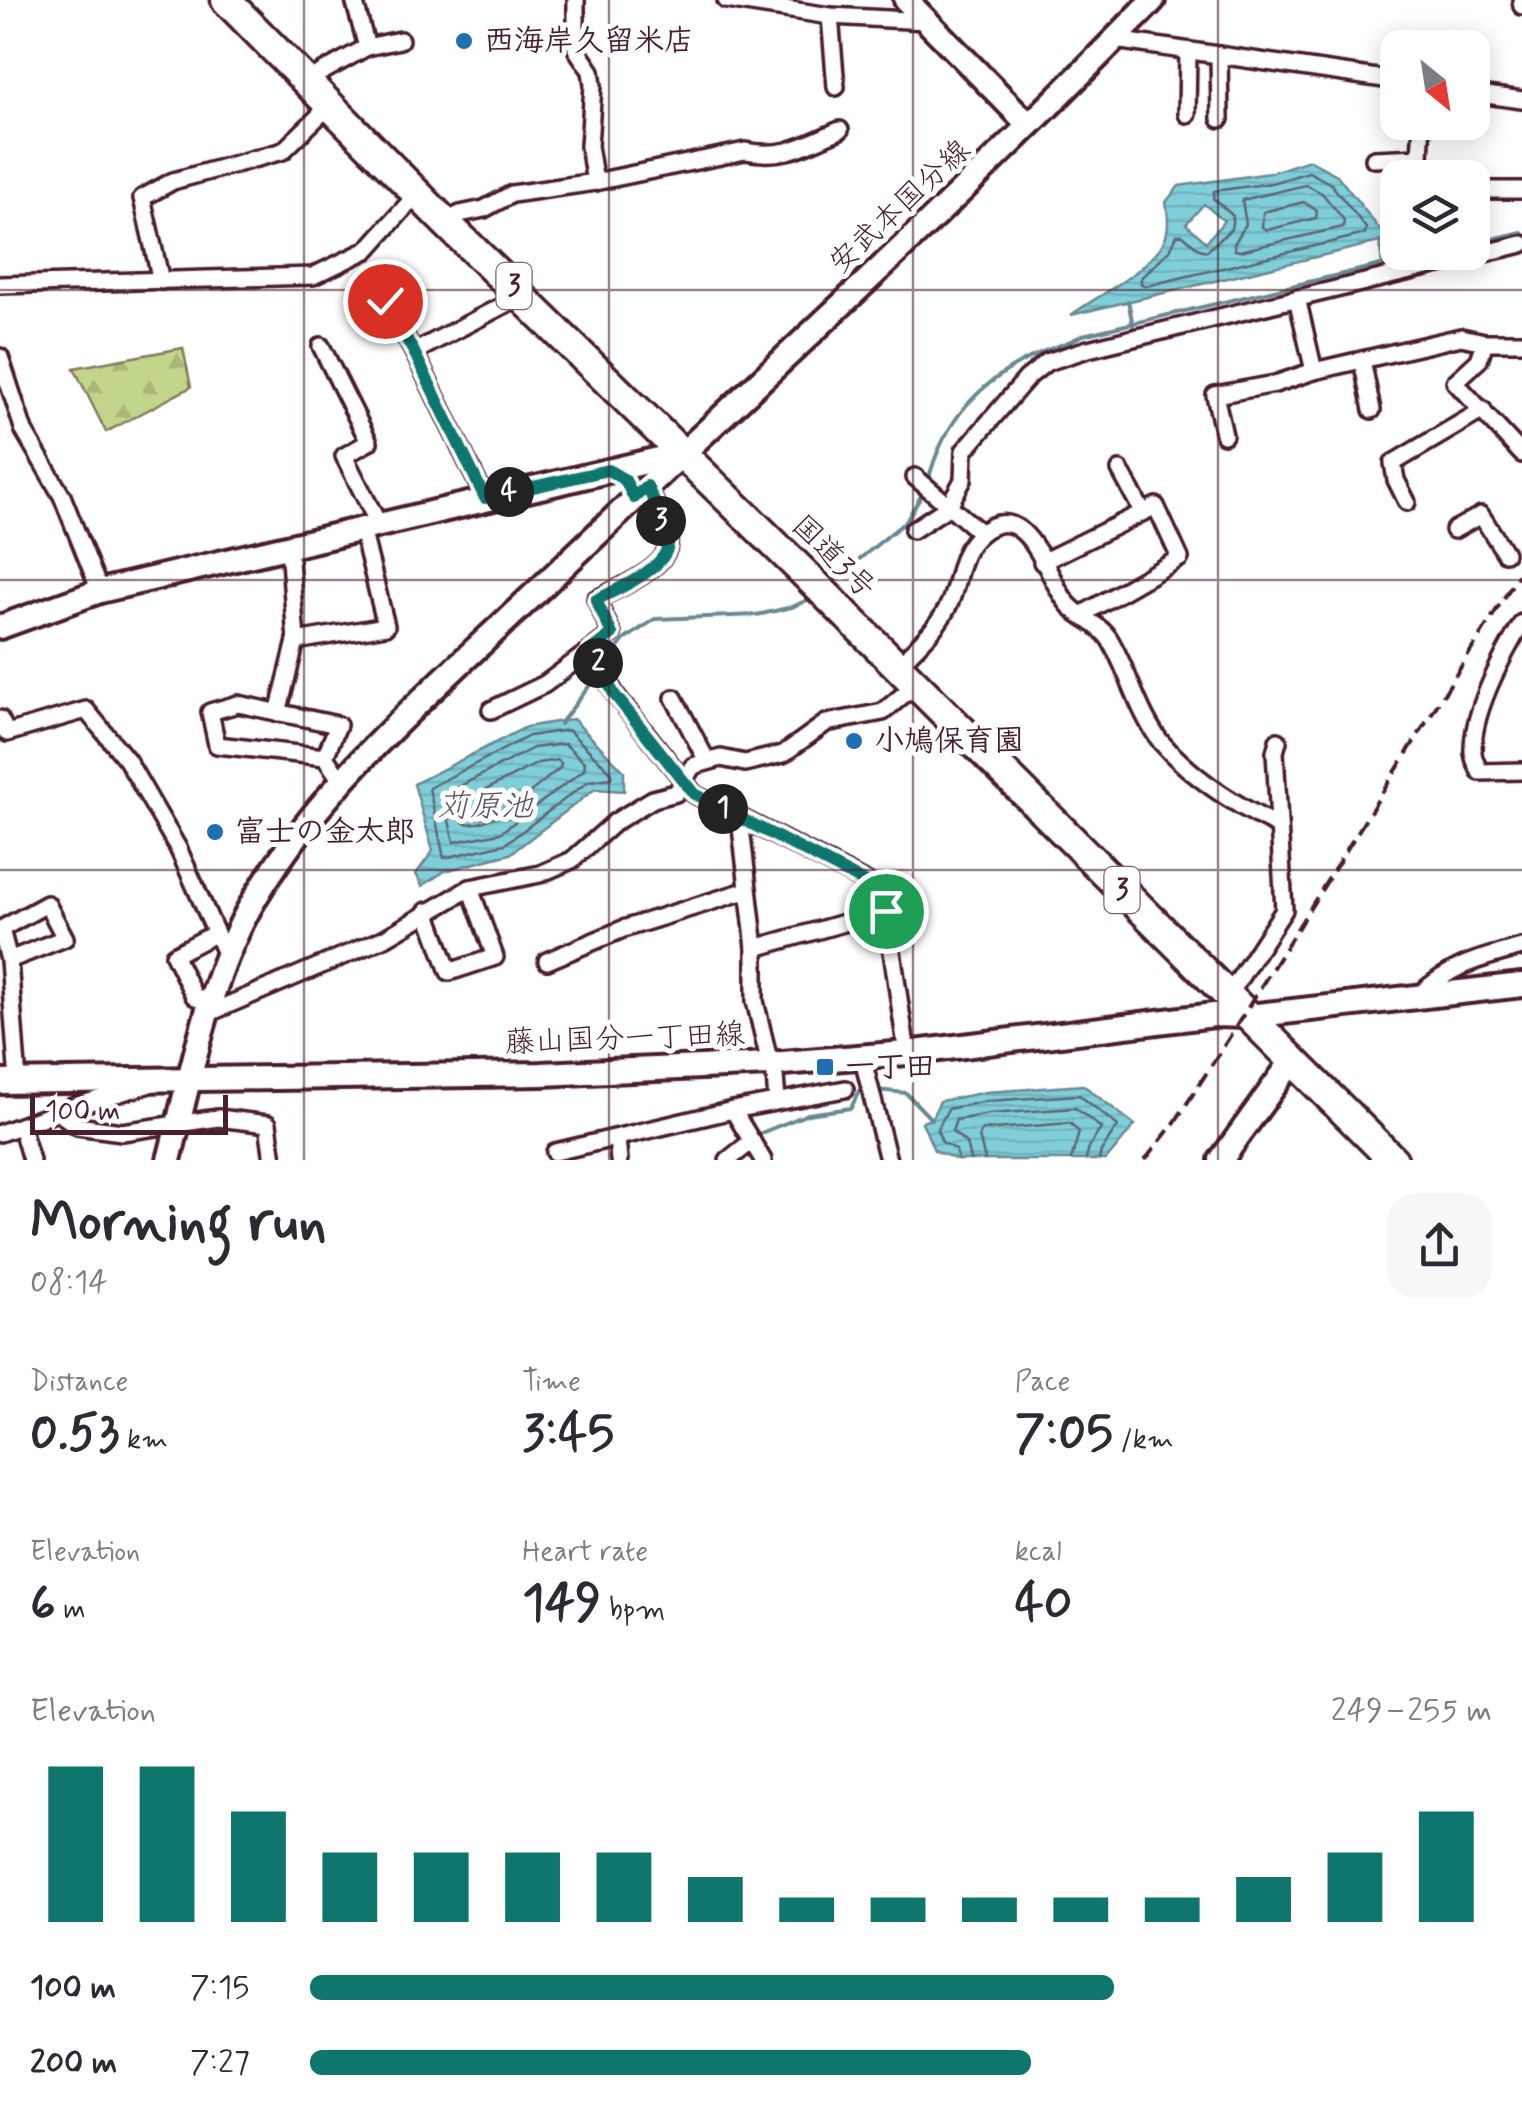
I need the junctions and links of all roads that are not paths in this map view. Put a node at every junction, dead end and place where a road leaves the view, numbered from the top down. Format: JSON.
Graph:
{"nodes":[{"id":1,"x":226,"y":0,"type":"edge"},
{"id":2,"x":354,"y":0,"type":"edge"},
{"id":3,"x":576,"y":0,"type":"edge"},
{"id":4,"x":726,"y":0,"type":"edge"},
{"id":5,"x":906,"y":0,"type":"edge"},
{"id":6,"x":1153,"y":0,"type":"edge"},
{"id":7,"x":830,"y":16,"type":"junction"},
{"id":8,"x":927,"y":21,"type":"junction"},
{"id":9,"x":400,"y":40,"type":"dead end"},
{"id":10,"x":1114,"y":40,"type":"junction"},
{"id":11,"x":367,"y":47,"type":"junction"},
{"id":12,"x":1184,"y":50,"type":"junction"},
{"id":13,"x":1219,"y":55,"type":"junction"},
{"id":14,"x":1380,"y":79,"type":"edge"},
{"id":15,"x":306,"y":81,"type":"junction"},
{"id":16,"x":836,"y":87,"type":"dead end"},
{"id":17,"x":1490,"y":96,"type":"edge"},
{"id":18,"x":1177,"y":97,"type":"dead end"},
{"id":19,"x":1522,"y":100,"type":"edge"},
{"id":20,"x":330,"y":105,"type":"junction"},
{"id":21,"x":1187,"y":114,"type":"dead end"},
{"id":22,"x":1220,"y":120,"type":"dead end"},
{"id":23,"x":1030,"y":125,"type":"junction"},
{"id":24,"x":840,"y":130,"type":"dead end"},
{"id":25,"x":1421,"y":140,"type":"edge"},
{"id":26,"x":1374,"y":159,"type":"dead end"},
{"id":27,"x":595,"y":182,"type":"junction"},
{"id":28,"x":1490,"y":190,"type":"edge"},
{"id":29,"x":1522,"y":190,"type":"edge"},
{"id":30,"x":418,"y":194,"type":"junction"},
{"id":31,"x":445,"y":222,"type":"junction"},
{"id":32,"x":1522,"y":244,"type":"edge"},
{"id":33,"x":160,"y":280,"type":"junction"},
{"id":34,"x":0,"y":286,"type":"edge"},
{"id":35,"x":523,"y":295,"type":"junction"},
{"id":36,"x":1297,"y":298,"type":"junction"},
{"id":37,"x":385,"y":301,"type":"dead end"},
{"id":38,"x":1485,"y":342,"type":"junction"},
{"id":39,"x":1522,"y":342,"type":"edge"},
{"id":40,"x":321,"y":346,"type":"dead end"},
{"id":41,"x":414,"y":352,"type":"junction"},
{"id":42,"x":0,"y":357,"type":"edge"},
{"id":43,"x":1362,"y":360,"type":"junction"},
{"id":44,"x":1314,"y":372,"type":"junction"},
{"id":45,"x":1372,"y":410,"type":"dead end"},
{"id":46,"x":1483,"y":410,"type":"junction"},
{"id":47,"x":1224,"y":434,"type":"dead end"},
{"id":48,"x":683,"y":453,"type":"junction"},
{"id":49,"x":1522,"y":454,"type":"edge"},
{"id":50,"x":608,"y":470,"type":"junction"},
{"id":51,"x":1120,"y":470,"type":"dead end"},
{"id":52,"x":915,"y":477,"type":"dead end"},
{"id":53,"x":641,"y":492,"type":"junction"},
{"id":54,"x":485,"y":498,"type":"junction"},
{"id":55,"x":1408,"y":502,"type":"dead end"},
{"id":56,"x":948,"y":507,"type":"junction"},
{"id":57,"x":1142,"y":511,"type":"junction"},
{"id":58,"x":370,"y":527,"type":"junction"},
{"id":59,"x":913,"y":530,"type":"dead end"},
{"id":60,"x":1454,"y":530,"type":"dead end"},
{"id":61,"x":981,"y":533,"type":"junction"},
{"id":62,"x":289,"y":546,"type":"junction"},
{"id":63,"x":1506,"y":554,"type":"dead end"},
{"id":64,"x":1042,"y":562,"type":"junction"},
{"id":65,"x":100,"y":591,"type":"junction"},
{"id":66,"x":1081,"y":615,"type":"junction"},
{"id":67,"x":1522,"y":623,"type":"edge"},
{"id":68,"x":0,"y":627,"type":"edge"},
{"id":69,"x":296,"y":641,"type":"junction"},
{"id":70,"x":591,"y":650,"type":"junction"},
{"id":71,"x":1514,"y":650,"type":"edge"},
{"id":72,"x":906,"y":676,"type":"junction"},
{"id":73,"x":674,"y":698,"type":"dead end"},
{"id":74,"x":491,"y":710,"type":"dead end"},
{"id":75,"x":278,"y":713,"type":"junction"},
{"id":76,"x":2,"y":733,"type":"edge"},
{"id":77,"x":1278,"y":740,"type":"dead end"},
{"id":78,"x":325,"y":757,"type":"junction"},
{"id":79,"x":707,"y":761,"type":"junction"},
{"id":80,"x":1522,"y":771,"type":"edge"},
{"id":81,"x":342,"y":782,"type":"junction"},
{"id":82,"x":684,"y":785,"type":"junction"},
{"id":83,"x":740,"y":818,"type":"junction"},
{"id":84,"x":1278,"y":826,"type":"junction"},
{"id":85,"x":470,"y":888,"type":"junction"},
{"id":86,"x":748,"y":890,"type":"junction"},
{"id":87,"x":426,"y":911,"type":"junction"},
{"id":88,"x":886,"y":911,"type":"junction"},
{"id":89,"x":216,"y":933,"type":"junction"},
{"id":90,"x":1522,"y":947,"type":"edge"},
{"id":91,"x":755,"y":948,"type":"junction"},
{"id":92,"x":6,"y":958,"type":"edge"},
{"id":93,"x":226,"y":958,"type":"junction"},
{"id":94,"x":547,"y":961,"type":"dead end"},
{"id":95,"x":1522,"y":986,"type":"edge"},
{"id":96,"x":1416,"y":998,"type":"junction"},
{"id":97,"x":1239,"y":1006,"type":"junction"},
{"id":98,"x":210,"y":1009,"type":"junction"},
{"id":99,"x":907,"y":1053,"type":"junction"},
{"id":100,"x":862,"y":1056,"type":"junction"},
{"id":101,"x":1293,"y":1060,"type":"junction"},
{"id":102,"x":772,"y":1063,"type":"junction"},
{"id":103,"x":191,"y":1078,"type":"junction"},
{"id":104,"x":163,"y":1079,"type":"junction"},
{"id":105,"x":9,"y":1082,"type":"edge"},
{"id":106,"x":845,"y":1089,"type":"dead end"},
{"id":107,"x":776,"y":1101,"type":"junction"},
{"id":108,"x":732,"y":1110,"type":"junction"},
{"id":109,"x":58,"y":1112,"type":"junction"},
{"id":110,"x":179,"y":1121,"type":"junction"},
{"id":111,"x":21,"y":1126,"type":"junction"},
{"id":112,"x":0,"y":1134,"type":"edge"},
{"id":113,"x":618,"y":1139,"type":"junction"},
{"id":114,"x":752,"y":1142,"type":"junction"},
{"id":115,"x":555,"y":1152,"type":"dead end"},
{"id":116,"x":30,"y":1160,"type":"edge"},
{"id":117,"x":169,"y":1160,"type":"edge"},
{"id":118,"x":273,"y":1160,"type":"edge"},
{"id":119,"x":619,"y":1160,"type":"edge"},
{"id":120,"x":728,"y":1160,"type":"edge"},
{"id":121,"x":763,"y":1160,"type":"edge"},
{"id":122,"x":888,"y":1160,"type":"edge"},
{"id":123,"x":1221,"y":1160,"type":"edge"},
{"id":124,"x":1394,"y":1160,"type":"edge"}],
"edges":[{"from":1,"to":15,"type":"highway","name":"国道3号","number":"3"},
{"from":2,"to":11,"type":"street"},
{"from":3,"to":27,"type":"street"},
{"from":4,"to":7,"type":"street"},
{"from":5,"to":8,"type":"main road"},
{"from":6,"to":10,"type":"main road","name":"安武本国分線"},
{"from":7,"to":8,"type":"street"},
{"from":7,"to":16,"type":"street"},
{"from":8,"to":23,"type":"main road"},
{"from":9,"to":11,"type":"street"},
{"from":10,"to":12,"type":"street"},
{"from":10,"to":23,"type":"main road","name":"安武本国分線"},
{"from":11,"to":15,"type":"street"},
{"from":12,"to":13,"type":"street"},
{"from":12,"to":18,"type":"street"},
{"from":12,"to":21,"type":"street"},
{"from":13,"to":14,"type":"street"},
{"from":13,"to":22,"type":"street"},
{"from":15,"to":20,"type":"highway","name":"国道3号","number":"3"},
{"from":17,"to":19,"type":"street"},
{"from":20,"to":30,"type":"highway","name":"国道3号","number":"3"},
{"from":20,"to":33,"type":"street"},
{"from":23,"to":48,"type":"main road","name":"安武本国分線"},
{"from":24,"to":27,"type":"street"},
{"from":25,"to":26,"type":"street"},
{"from":27,"to":31,"type":"street"},
{"from":28,"to":29,"type":"street"},
{"from":30,"to":31,"type":"highway","name":"国道3号","number":"3"},
{"from":30,"to":33,"type":"street"},
{"from":31,"to":35,"type":"highway","name":"国道3号","number":"3"},
{"from":32,"to":36,"type":"street"},
{"from":33,"to":34,"type":"street"},
{"from":35,"to":41,"type":"street"},
{"from":35,"to":48,"type":"highway","name":"国道3号","number":"3"},
{"from":36,"to":44,"type":"street"},
{"from":36,"to":56,"type":"street"},
{"from":37,"to":41,"type":"street"},
{"from":38,"to":39,"type":"street"},
{"from":38,"to":43,"type":"street"},
{"from":38,"to":46,"type":"street"},
{"from":40,"to":58,"type":"street"},
{"from":41,"to":54,"type":"street"},
{"from":42,"to":65,"type":"street"},
{"from":43,"to":44,"type":"street"},
{"from":43,"to":45,"type":"street"},
{"from":44,"to":47,"type":"street"},
{"from":46,"to":49,"type":"street"},
{"from":46,"to":55,"type":"street"},
{"from":48,"to":50,"type":"main road"},
{"from":48,"to":53,"type":"main road","name":"安武本国分線"},
{"from":48,"to":72,"type":"highway","name":"国道3号","number":"3"},
{"from":50,"to":53,"type":"main road"},
{"from":50,"to":54,"type":"main road"},
{"from":51,"to":57,"type":"street"},
{"from":52,"to":56,"type":"street"},
{"from":53,"to":70,"type":"street"},
{"from":53,"to":81,"type":"main road","name":"安武本国分線"},
{"from":54,"to":58,"type":"main road"},
{"from":56,"to":59,"type":"street"},
{"from":56,"to":61,"type":"street"},
{"from":57,"to":64,"type":"street"},
{"from":57,"to":66,"type":"street"},
{"from":58,"to":62,"type":"main road"},
{"from":58,"to":69,"type":"street"},
{"from":60,"to":63,"type":"street"},
{"from":61,"to":64,"type":"street"},
{"from":61,"to":72,"type":"street"},
{"from":62,"to":65,"type":"main road"},
{"from":62,"to":69,"type":"street"},
{"from":64,"to":66,"type":"street"},
{"from":65,"to":68,"type":"main road"},
{"from":66,"to":84,"type":"street"},
{"from":67,"to":71,"type":"street"},
{"from":69,"to":75,"type":"street"},
{"from":70,"to":74,"type":"street"},
{"from":70,"to":82,"type":"street"},
{"from":71,"to":80,"type":"street"},
{"from":72,"to":79,"type":"street"},
{"from":72,"to":97,"type":"highway","name":"国道3号","number":"3"},
{"from":73,"to":79,"type":"street"},
{"from":75,"to":78,"type":"street"},
{"from":75,"to":78,"type":"street"},
{"from":76,"to":89,"type":"street"},
{"from":77,"to":84,"type":"street"},
{"from":78,"to":81,"type":"street"},
{"from":79,"to":82,"type":"street"},
{"from":81,"to":93,"type":"main road","name":"安武本国分線"},
{"from":82,"to":83,"type":"street"},
{"from":82,"to":85,"type":"street"},
{"from":83,"to":86,"type":"street"},
{"from":83,"to":88,"type":"street"},
{"from":84,"to":97,"type":"street"},
{"from":85,"to":87,"type":"street"},
{"from":85,"to":87,"type":"street"},
{"from":86,"to":91,"type":"street"},
{"from":86,"to":94,"type":"street"},
{"from":87,"to":98,"type":"street"},
{"from":88,"to":91,"type":"street"},
{"from":88,"to":99,"type":"street"},
{"from":89,"to":93,"type":"street"},
{"from":89,"to":98,"type":"street"},
{"from":90,"to":96,"type":"street"},
{"from":91,"to":102,"type":"street"},
{"from":92,"to":105,"type":"street"},
{"from":93,"to":98,"type":"main road","name":"安武本国分線"},
{"from":95,"to":96,"type":"main road","name":"藤山国分一丁田線"},
{"from":96,"to":97,"type":"main road","name":"藤山国分一丁田線"},
{"from":97,"to":99,"type":"main road","name":"藤山国分一丁田線"},
{"from":97,"to":101,"type":"highway","name":"国道3号","number":"3"},
{"from":98,"to":103,"type":"main road","name":"安武本国分線"},
{"from":99,"to":100,"type":"main road","name":"藤山国分一丁田線"},
{"from":100,"to":102,"type":"main road","name":"藤山国分一丁田線"},
{"from":100,"to":122,"type":"street"},
{"from":101,"to":123,"type":"main road"},
{"from":101,"to":124,"type":"highway","name":"国道3号","number":"3"},
{"from":102,"to":103,"type":"main road","name":"藤山国分一丁田線"},
{"from":102,"to":107,"type":"street"},
{"from":103,"to":104,"type":"main road","name":"藤山国分一丁田線"},
{"from":103,"to":110,"type":"main road","name":"安武本国分線"},
{"from":104,"to":105,"type":"main road","name":"藤山国分一丁田線"},
{"from":104,"to":109,"type":"street"},
{"from":106,"to":107,"type":"street"},
{"from":107,"to":108,"type":"street"},
{"from":108,"to":113,"type":"street"},
{"from":108,"to":114,"type":"street"},
{"from":109,"to":110,"type":"street"},
{"from":109,"to":111,"type":"street"},
{"from":110,"to":117,"type":"main road","name":"安武本国分線"},
{"from":110,"to":118,"type":"street"},
{"from":111,"to":112,"type":"street"},
{"from":111,"to":116,"type":"street"},
{"from":113,"to":115,"type":"street"},
{"from":113,"to":119,"type":"street"},
{"from":114,"to":120,"type":"street"},
{"from":114,"to":121,"type":"street"}]}
